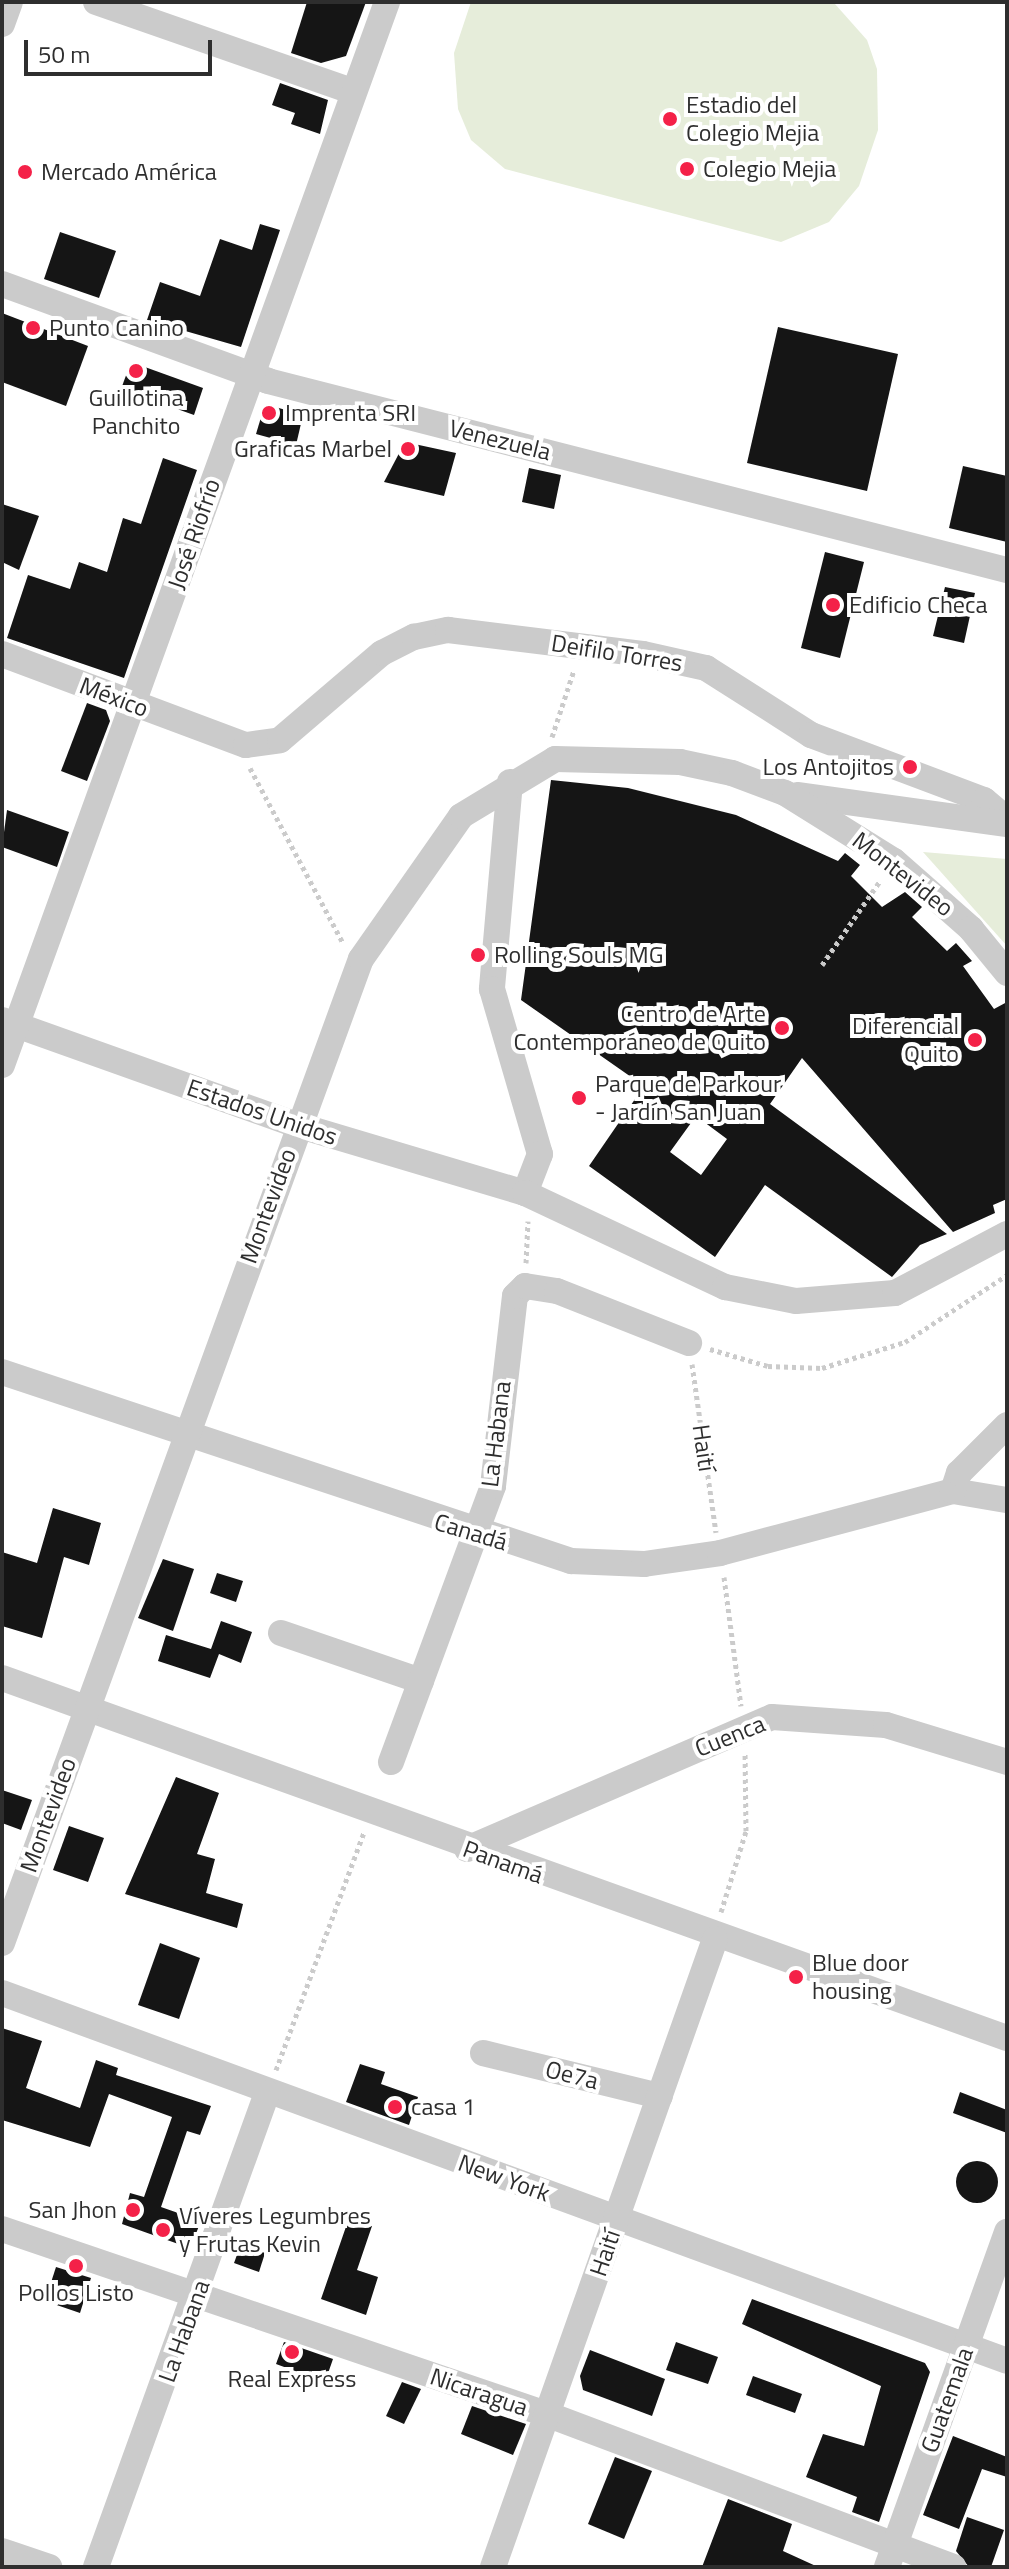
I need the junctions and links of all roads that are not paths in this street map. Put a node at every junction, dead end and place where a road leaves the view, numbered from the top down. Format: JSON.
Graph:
{"nodes":[{"id":1,"x":10,"y":2,"type":"edge"},
{"id":2,"x":96,"y":2,"type":"edge"},
{"id":3,"x":387,"y":2,"type":"edge"},
{"id":4,"x":2,"y":24,"type":"edge"},
{"id":5,"x":352,"y":91,"type":"junction"},
{"id":6,"x":2,"y":284,"type":"edge"},
{"id":7,"x":250,"y":376,"type":"junction"},
{"id":8,"x":1007,"y":570,"type":"edge"},
{"id":9,"x":2,"y":654,"type":"edge"},
{"id":10,"x":134,"y":704,"type":"junction"},
{"id":11,"x":234,"y":746,"type":"joint"},
{"id":12,"x":510,"y":782,"type":"junction"},
{"id":13,"x":785,"y":793,"type":"junction"},
{"id":14,"x":1007,"y":822,"type":"edge"},
{"id":15,"x":1007,"y":973,"type":"edge"},
{"id":16,"x":9,"y":1023,"type":"edge"},
{"id":17,"x":2,"y":1065,"type":"edge"},
{"id":18,"x":297,"y":1125,"type":"junction"},
{"id":19,"x":527,"y":1202,"type":"junction"},
{"id":20,"x":1007,"y":1234,"type":"edge"},
{"id":21,"x":695,"y":1348,"type":"road end"},
{"id":22,"x":2,"y":1372,"type":"edge"},
{"id":23,"x":1007,"y":1425,"type":"edge"},
{"id":24,"x":187,"y":1438,"type":"junction"},
{"id":25,"x":953,"y":1491,"type":"junction"},
{"id":26,"x":1007,"y":1500,"type":"edge"},
{"id":27,"x":477,"y":1535,"type":"junction"},
{"id":28,"x":281,"y":1633,"type":"dead end"},
{"id":29,"x":2,"y":1678,"type":"edge"},
{"id":30,"x":421,"y":1681,"type":"junction"},
{"id":31,"x":86,"y":1710,"type":"junction"},
{"id":32,"x":391,"y":1762,"type":"dead end"},
{"id":33,"x":1007,"y":1762,"type":"edge"},
{"id":34,"x":467,"y":1849,"type":"junction"},
{"id":35,"x":717,"y":1929,"type":"junction"},
{"id":36,"x":2,"y":1943,"type":"edge"},
{"id":37,"x":2,"y":1993,"type":"edge"},
{"id":38,"x":1007,"y":2038,"type":"edge"},
{"id":39,"x":483,"y":2053,"type":"dead end"},
{"id":40,"x":269,"y":2090,"type":"junction"},
{"id":41,"x":660,"y":2096,"type":"junction"},
{"id":42,"x":617,"y":2218,"type":"junction"},
{"id":43,"x":2,"y":2229,"type":"edge"},
{"id":44,"x":1007,"y":2232,"type":"edge"},
{"id":45,"x":197,"y":2296,"type":"junction"},
{"id":46,"x":967,"y":2347,"type":"junction"},
{"id":47,"x":1007,"y":2361,"type":"edge"},
{"id":48,"x":549,"y":2415,"type":"junction"},
{"id":49,"x":2,"y":2551,"type":"edge"},
{"id":50,"x":891,"y":2556,"type":"edge"},
{"id":51,"x":49,"y":2567,"type":"edge"},
{"id":52,"x":96,"y":2567,"type":"edge"},
{"id":53,"x":493,"y":2567,"type":"edge"},
{"id":54,"x":953,"y":2567,"type":"edge"}],
"edges":[{"from":1,"to":4,"type":"street"},
{"from":2,"to":5,"type":"street"},
{"from":3,"to":5,"type":"street","name":"José Riofrío"},
{"from":5,"to":7,"type":"street","name":"José Riofrío"},
{"from":6,"to":7,"type":"street","name":"Venezuela"},
{"from":7,"to":8,"type":"street","name":"Venezuela"},
{"from":7,"to":10,"type":"street","name":"José Riofrío"},
{"from":9,"to":10,"type":"street","name":"México"},
{"from":10,"to":11,"type":"street","name":"México"},
{"from":10,"to":16,"type":"street","name":"José Riofrío"},
{"from":11,"to":14,"type":"street","name":"Deifilo Torres"},
{"from":12,"to":13,"type":"street","name":"Montevideo"},
{"from":12,"to":18,"type":"street","name":"Montevideo"},
{"from":12,"to":19,"type":"street"},
{"from":13,"to":14,"type":"street","name":"Montevideo"},
{"from":13,"to":15,"type":"street","name":"Montevideo"},
{"from":16,"to":17,"type":"street","name":"José Riofrío"},
{"from":16,"to":18,"type":"street","name":"Estados Unidos"},
{"from":18,"to":19,"type":"street","name":"Estados Unidos"},
{"from":18,"to":24,"type":"street","name":"Montevideo"},
{"from":19,"to":20,"type":"street","name":"Estados Unidos"},
{"from":21,"to":27,"type":"street","name":"La Habana"},
{"from":22,"to":24,"type":"street","name":"Canadá"},
{"from":23,"to":25,"type":"street"},
{"from":24,"to":27,"type":"street","name":"Canadá"},
{"from":24,"to":31,"type":"street","name":"Montevideo"},
{"from":25,"to":26,"type":"street"},
{"from":25,"to":27,"type":"street","name":"Canadá"},
{"from":27,"to":30,"type":"street","name":"La Habana"},
{"from":28,"to":30,"type":"street"},
{"from":29,"to":31,"type":"street","name":"Panamá"},
{"from":30,"to":32,"type":"street","name":"La Habana"},
{"from":31,"to":34,"type":"street","name":"Panamá"},
{"from":31,"to":36,"type":"street","name":"Montevideo"},
{"from":33,"to":34,"type":"street","name":"Cuenca"},
{"from":34,"to":35,"type":"street","name":"Panamá"},
{"from":35,"to":38,"type":"street","name":"Panamá"},
{"from":35,"to":41,"type":"street","name":"Haití"},
{"from":37,"to":40,"type":"street","name":"New York"},
{"from":39,"to":41,"type":"street","name":"Oe7a"},
{"from":40,"to":42,"type":"street","name":"New York"},
{"from":40,"to":45,"type":"street","name":"La Habana"},
{"from":41,"to":42,"type":"street","name":"Haití"},
{"from":42,"to":46,"type":"street","name":"New York"},
{"from":42,"to":48,"type":"street","name":"Haití"},
{"from":43,"to":45,"type":"street","name":"Nicaragua"},
{"from":44,"to":46,"type":"street","name":"Guatemala"},
{"from":45,"to":48,"type":"street","name":"Nicaragua"},
{"from":45,"to":52,"type":"street","name":"La Habana"},
{"from":46,"to":47,"type":"street","name":"New York"},
{"from":46,"to":50,"type":"street","name":"Guatemala"},
{"from":48,"to":50,"type":"street","name":"Nicaragua"},
{"from":48,"to":53,"type":"street","name":"Haití"},
{"from":49,"to":51,"type":"street"},
{"from":50,"to":54,"type":"street","name":"Nicaragua"}]}
